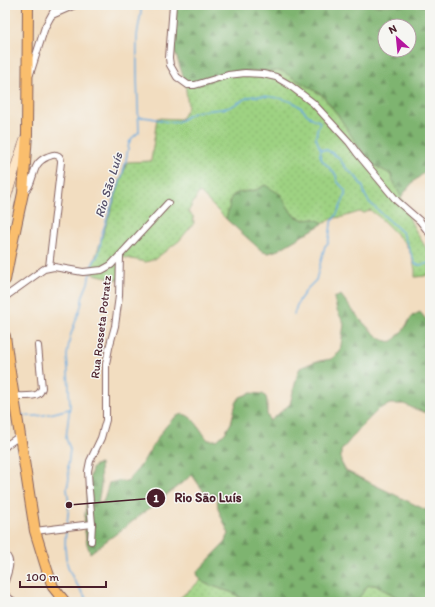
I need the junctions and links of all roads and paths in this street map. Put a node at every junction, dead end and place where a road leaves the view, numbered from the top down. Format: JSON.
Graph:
{"nodes":[{"id":1,"x":28,"y":5,"type":"edge"},
{"id":2,"x":57,"y":5,"type":"edge"},
{"id":3,"x":75,"y":5,"type":"edge"},
{"id":4,"x":173,"y":5,"type":"edge"},
{"id":5,"x":52,"y":15,"type":"junction"},
{"id":6,"x":28,"y":81,"type":"junction"},
{"id":7,"x":27,"y":134,"type":"junction"},
{"id":8,"x":23,"y":193,"type":"junction"},
{"id":9,"x":5,"y":202,"type":"edge"},
{"id":10,"x":168,"y":203,"type":"dead end"},
{"id":11,"x":430,"y":234,"type":"edge"},
{"id":12,"x":120,"y":256,"type":"junction"},
{"id":13,"x":49,"y":267,"type":"junction"},
{"id":14,"x":5,"y":280,"type":"edge"},
{"id":15,"x":5,"y":297,"type":"edge"},
{"id":16,"x":5,"y":336,"type":"edge"},
{"id":17,"x":38,"y":346,"type":"dead end"},
{"id":18,"x":13,"y":396,"type":"junction"},
{"id":19,"x":20,"y":436,"type":"junction"},
{"id":20,"x":5,"y":447,"type":"edge"},
{"id":21,"x":92,"y":524,"type":"junction"},
{"id":22,"x":35,"y":531,"type":"junction"},
{"id":23,"x":91,"y":541,"type":"dead end"},
{"id":24,"x":5,"y":554,"type":"edge"},
{"id":25,"x":5,"y":581,"type":"edge"},
{"id":26,"x":5,"y":595,"type":"edge"},
{"id":27,"x":14,"y":602,"type":"edge"},
{"id":28,"x":65,"y":602,"type":"edge"}],
"edges":[{"from":1,"to":6,"type":"main road"},
{"from":2,"to":5,"type":"street"},
{"from":3,"to":5,"type":"street"},
{"from":4,"to":11,"type":"street"},
{"from":5,"to":6,"type":"street"},
{"from":6,"to":7,"type":"main road"},
{"from":7,"to":8,"type":"main road"},
{"from":7,"to":9,"type":"street"},
{"from":8,"to":13,"type":"street"},
{"from":8,"to":14,"type":"main road"},
{"from":10,"to":12,"type":"street"},
{"from":12,"to":13,"type":"street"},
{"from":12,"to":21,"type":"street","name":"Rua Rosseta Potratz"},
{"from":13,"to":15,"type":"street"},
{"from":16,"to":18,"type":"main road"},
{"from":17,"to":18,"type":"street"},
{"from":18,"to":19,"type":"main road"},
{"from":19,"to":20,"type":"street"},
{"from":19,"to":22,"type":"main road"},
{"from":21,"to":22,"type":"street"},
{"from":21,"to":23,"type":"street","name":"Rua Rosseta Potratz"},
{"from":22,"to":28,"type":"main road"},
{"from":24,"to":25,"type":"street"},
{"from":26,"to":27,"type":"street"}]}
